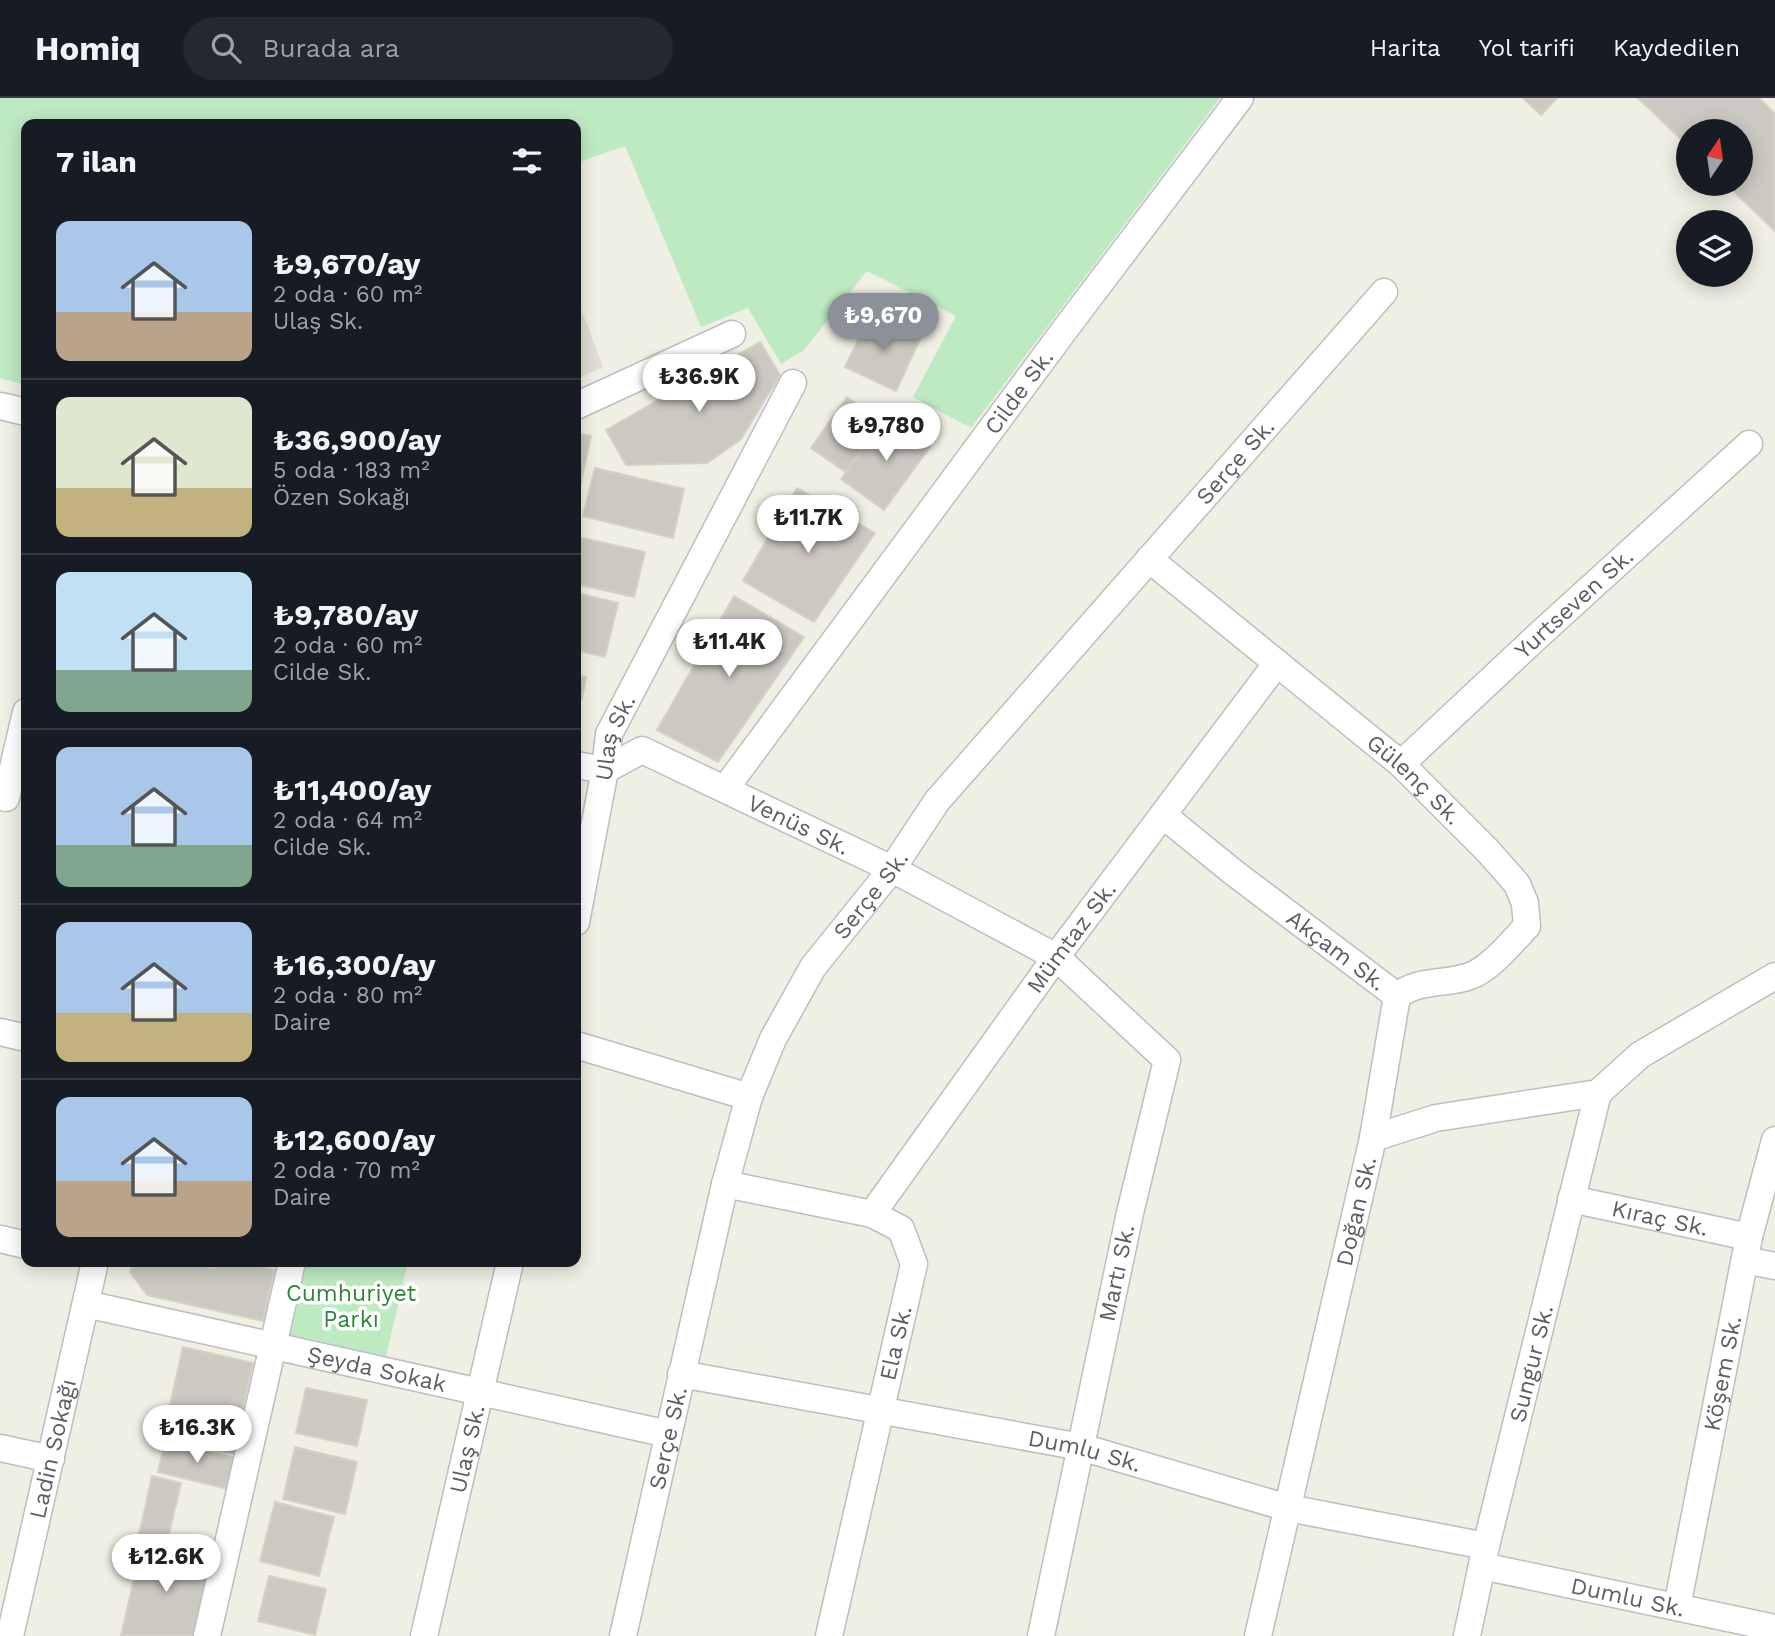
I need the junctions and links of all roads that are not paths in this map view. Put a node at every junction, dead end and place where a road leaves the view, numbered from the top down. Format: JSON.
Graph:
{"nodes":[{"id":1,"x":1240,"y":98,"type":"edge"},
{"id":2,"x":1384,"y":292,"type":"dead end"},
{"id":3,"x":732,"y":334,"type":"dead end"},
{"id":4,"x":793,"y":383,"type":"dead end"},
{"id":5,"x":581,"y":404,"type":"edge"},
{"id":6,"x":0,"y":406,"type":"edge"},
{"id":7,"x":21,"y":411,"type":"edge"},
{"id":8,"x":1749,"y":444,"type":"dead end"},
{"id":9,"x":1149,"y":559,"type":"junction"},
{"id":10,"x":1277,"y":663,"type":"junction"},
{"id":11,"x":21,"y":741,"type":"edge"},
{"id":12,"x":1401,"y":764,"type":"junction"},
{"id":13,"x":581,"y":766,"type":"edge"},
{"id":14,"x":605,"y":770,"type":"junction"},
{"id":15,"x":725,"y":789,"type":"junction"},
{"id":16,"x":11,"y":799,"type":"edge"},
{"id":17,"x":1163,"y":815,"type":"junction"},
{"id":18,"x":892,"y":869,"type":"junction"},
{"id":19,"x":581,"y":896,"type":"edge"},
{"id":20,"x":1056,"y":957,"type":"junction"},
{"id":21,"x":1774,"y":981,"type":"edge"},
{"id":22,"x":1397,"y":996,"type":"junction"},
{"id":23,"x":0,"y":1032,"type":"edge"},
{"id":24,"x":21,"y":1037,"type":"edge"},
{"id":25,"x":581,"y":1047,"type":"edge"},
{"id":26,"x":1598,"y":1093,"type":"junction"},
{"id":27,"x":749,"y":1097,"type":"junction"},
{"id":28,"x":1373,"y":1138,"type":"junction"},
{"id":29,"x":1775,"y":1140,"type":"edge"},
{"id":30,"x":725,"y":1184,"type":"junction"},
{"id":31,"x":1571,"y":1199,"type":"junction"},
{"id":32,"x":872,"y":1214,"type":"junction"},
{"id":33,"x":0,"y":1240,"type":"edge"},
{"id":34,"x":21,"y":1244,"type":"edge"},
{"id":35,"x":1747,"y":1249,"type":"junction"},
{"id":36,"x":1775,"y":1266,"type":"edge"},
{"id":37,"x":95,"y":1267,"type":"edge"},
{"id":38,"x":291,"y":1267,"type":"edge"},
{"id":39,"x":509,"y":1267,"type":"edge"},
{"id":40,"x":86,"y":1304,"type":"junction"},
{"id":41,"x":273,"y":1346,"type":"junction"},
{"id":42,"x":681,"y":1374,"type":"junction"},
{"id":43,"x":481,"y":1392,"type":"junction"},
{"id":44,"x":880,"y":1410,"type":"junction"},
{"id":45,"x":668,"y":1434,"type":"junction"},
{"id":46,"x":1081,"y":1447,"type":"junction"},
{"id":47,"x":0,"y":1448,"type":"edge"},
{"id":48,"x":51,"y":1459,"type":"junction"},
{"id":49,"x":1288,"y":1508,"type":"junction"},
{"id":50,"x":1484,"y":1556,"type":"junction"},
{"id":51,"x":1677,"y":1607,"type":"junction"},
{"id":52,"x":1775,"y":1628,"type":"edge"},
{"id":53,"x":10,"y":1636,"type":"edge"},
{"id":54,"x":207,"y":1636,"type":"edge"},
{"id":55,"x":424,"y":1636,"type":"edge"},
{"id":56,"x":623,"y":1636,"type":"edge"},
{"id":57,"x":829,"y":1636,"type":"edge"},
{"id":58,"x":1041,"y":1636,"type":"edge"},
{"id":59,"x":1258,"y":1636,"type":"edge"},
{"id":60,"x":1467,"y":1636,"type":"edge"}],
"edges":[{"from":1,"to":15,"type":"street","name":"Cilde Sk."},
{"from":2,"to":9,"type":"street","name":"Serçe Sk."},
{"from":3,"to":5,"type":"street"},
{"from":4,"to":14,"type":"street","name":"Ulaş Sk."},
{"from":6,"to":7,"type":"street"},
{"from":8,"to":12,"type":"street","name":"Yurtseven Sk."},
{"from":9,"to":10,"type":"street","name":"Gülenç Sk."},
{"from":9,"to":18,"type":"street","name":"Serçe Sk."},
{"from":10,"to":12,"type":"street","name":"Gülenç Sk."},
{"from":10,"to":17,"type":"street","name":"Mümtaz Sk."},
{"from":11,"to":16,"type":"street"},
{"from":12,"to":22,"type":"street","name":"Gülenç Sk."},
{"from":13,"to":14,"type":"street"},
{"from":14,"to":15,"type":"street","name":"Venüs Sk."},
{"from":14,"to":19,"type":"street","name":"Ulaş Sk."},
{"from":15,"to":18,"type":"street","name":"Venüs Sk."},
{"from":17,"to":20,"type":"street","name":"Mümtaz Sk."},
{"from":17,"to":22,"type":"street","name":"Akçam Sk."},
{"from":18,"to":20,"type":"street","name":"Venüs Sk."},
{"from":18,"to":27,"type":"street","name":"Serçe Sk."},
{"from":20,"to":32,"type":"street","name":"Mümtaz Sk."},
{"from":20,"to":46,"type":"street","name":"Martı Sk."},
{"from":21,"to":26,"type":"street"},
{"from":22,"to":28,"type":"street","name":"Akçam Sk."},
{"from":23,"to":24,"type":"street"},
{"from":25,"to":27,"type":"street"},
{"from":26,"to":28,"type":"street","name":"Doğan Sk."},
{"from":26,"to":31,"type":"street","name":"Sungur Sk."},
{"from":27,"to":30,"type":"street","name":"Serçe Sk."},
{"from":28,"to":49,"type":"street","name":"Doğan Sk."},
{"from":29,"to":35,"type":"street","name":"Köşem Sk."},
{"from":30,"to":32,"type":"street","name":"Ela Sk."},
{"from":30,"to":42,"type":"street","name":"Serçe Sk."},
{"from":31,"to":35,"type":"street","name":"Kıraç Sk."},
{"from":31,"to":50,"type":"street","name":"Sungur Sk."},
{"from":32,"to":44,"type":"street","name":"Ela Sk."},
{"from":33,"to":34,"type":"street"},
{"from":35,"to":36,"type":"street","name":"Kıraç Sk."},
{"from":35,"to":51,"type":"street","name":"Köşem Sk."},
{"from":37,"to":40,"type":"street","name":"Ladin Sokağı"},
{"from":38,"to":41,"type":"street"},
{"from":39,"to":43,"type":"street","name":"Ulaş Sk."},
{"from":40,"to":41,"type":"street","name":"Şeyda Sokak"},
{"from":40,"to":48,"type":"street","name":"Ladin Sokağı"},
{"from":41,"to":43,"type":"street","name":"Şeyda Sokak"},
{"from":41,"to":54,"type":"street"},
{"from":42,"to":44,"type":"street","name":"Dumlu Sk."},
{"from":42,"to":45,"type":"street","name":"Serçe Sk."},
{"from":43,"to":45,"type":"street","name":"Şeyda Sokak"},
{"from":43,"to":55,"type":"street","name":"Ulaş Sk."},
{"from":44,"to":46,"type":"street","name":"Dumlu Sk."},
{"from":44,"to":57,"type":"street","name":"Ela Sk."},
{"from":45,"to":56,"type":"street","name":"Serçe Sk."},
{"from":46,"to":49,"type":"street","name":"Dumlu Sk."},
{"from":46,"to":58,"type":"street","name":"Martı Sk."},
{"from":47,"to":48,"type":"street"},
{"from":48,"to":53,"type":"street","name":"Ladin Sokağı"},
{"from":49,"to":50,"type":"street","name":"Dumlu Sk."},
{"from":49,"to":59,"type":"street","name":"Doğan Sk."},
{"from":50,"to":51,"type":"street","name":"Dumlu Sk."},
{"from":50,"to":60,"type":"street","name":"Sungur Sk."},
{"from":51,"to":52,"type":"street","name":"Dumlu Sk."}]}
